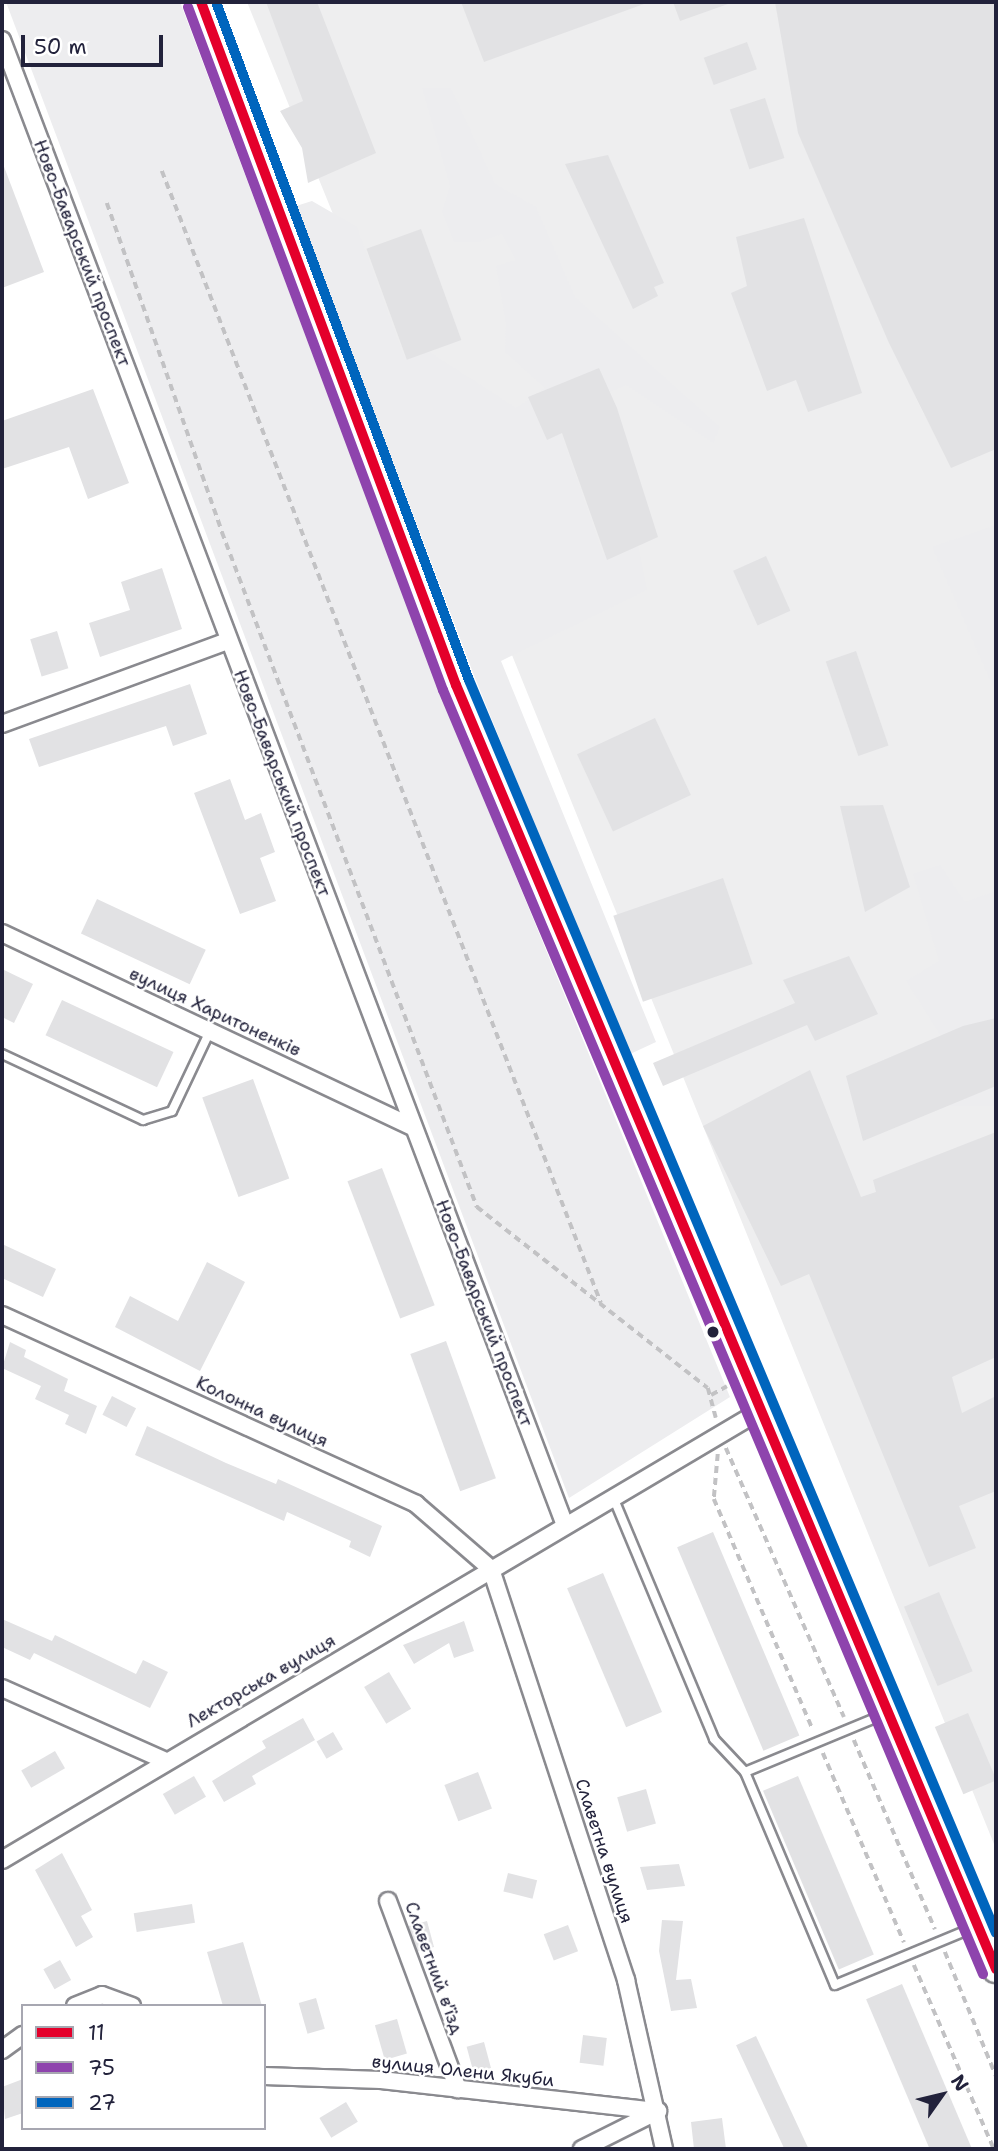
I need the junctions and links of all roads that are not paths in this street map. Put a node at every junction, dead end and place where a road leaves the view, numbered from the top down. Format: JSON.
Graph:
{"nodes":[{"id":1,"x":201,"y":2,"type":"edge"},
{"id":2,"x":2,"y":40,"type":"edge"},
{"id":3,"x":228,"y":641,"type":"junction"},
{"id":4,"x":2,"y":724,"type":"edge"},
{"id":5,"x":2,"y":933,"type":"edge"},
{"id":6,"x":210,"y":1031,"type":"junction"},
{"id":7,"x":2,"y":1055,"type":"edge"},
{"id":8,"x":412,"y":1127,"type":"junction"},
{"id":9,"x":2,"y":1315,"type":"edge"},
{"id":10,"x":760,"y":1411,"type":"junction"},
{"id":11,"x":613,"y":1497,"type":"junction"},
{"id":12,"x":565,"y":1525,"type":"junction"},
{"id":13,"x":491,"y":1569,"type":"junction"},
{"id":14,"x":2,"y":1688,"type":"edge"},
{"id":15,"x":888,"y":1713,"type":"junction"},
{"id":16,"x":164,"y":1760,"type":"junction"},
{"id":17,"x":745,"y":1772,"type":"junction"},
{"id":18,"x":2,"y":1860,"type":"edge"},
{"id":19,"x":388,"y":1901,"type":"dead end"},
{"id":20,"x":978,"y":1926,"type":"junction"},
{"id":21,"x":996,"y":1969,"type":"edge"},
{"id":22,"x":80,"y":2004,"type":"edge"},
{"id":23,"x":127,"y":2004,"type":"edge"},
{"id":24,"x":21,"y":2036,"type":"edge"},
{"id":25,"x":2,"y":2050,"type":"edge"},
{"id":26,"x":266,"y":2076,"type":"edge"},
{"id":27,"x":458,"y":2089,"type":"junction"},
{"id":28,"x":658,"y":2111,"type":"junction"},
{"id":29,"x":582,"y":2149,"type":"edge"},
{"id":30,"x":664,"y":2149,"type":"edge"}],
"edges":[{"from":1,"to":10,"type":"main road"},
{"from":2,"to":3,"type":"street","name":"Ново-Баварський проспект"},
{"from":3,"to":4,"type":"street"},
{"from":3,"to":8,"type":"street","name":"Ново-Баварський проспект"},
{"from":5,"to":6,"type":"street","name":"вулиця Харитоненків"},
{"from":6,"to":7,"type":"lane"},
{"from":6,"to":8,"type":"street","name":"вулиця Харитоненків"},
{"from":8,"to":12,"type":"street","name":"Ново-Баварський проспект"},
{"from":9,"to":13,"type":"street","name":"Колонна вулиця"},
{"from":10,"to":11,"type":"street","name":"Лекторська вулиця"},
{"from":10,"to":15,"type":"main road"},
{"from":11,"to":12,"type":"street","name":"Лекторська вулиця"},
{"from":11,"to":17,"type":"lane"},
{"from":12,"to":13,"type":"street","name":"Лекторська вулиця"},
{"from":13,"to":16,"type":"street","name":"Лекторська вулиця"},
{"from":13,"to":28,"type":"street","name":"Славетна вулиця"},
{"from":14,"to":16,"type":"street"},
{"from":15,"to":17,"type":"lane"},
{"from":15,"to":20,"type":"main road"},
{"from":16,"to":18,"type":"street","name":"Лекторська вулиця"},
{"from":17,"to":20,"type":"lane"},
{"from":19,"to":27,"type":"street","name":"Славетний в'їзд"},
{"from":20,"to":21,"type":"main road"},
{"from":22,"to":23,"type":"street"},
{"from":24,"to":25,"type":"street"},
{"from":26,"to":27,"type":"street","name":"вулиця Олени Якуби"},
{"from":27,"to":28,"type":"street","name":"вулиця Олени Якуби"},
{"from":28,"to":29,"type":"street"},
{"from":28,"to":30,"type":"street","name":"Славетна вулиця"}]}
